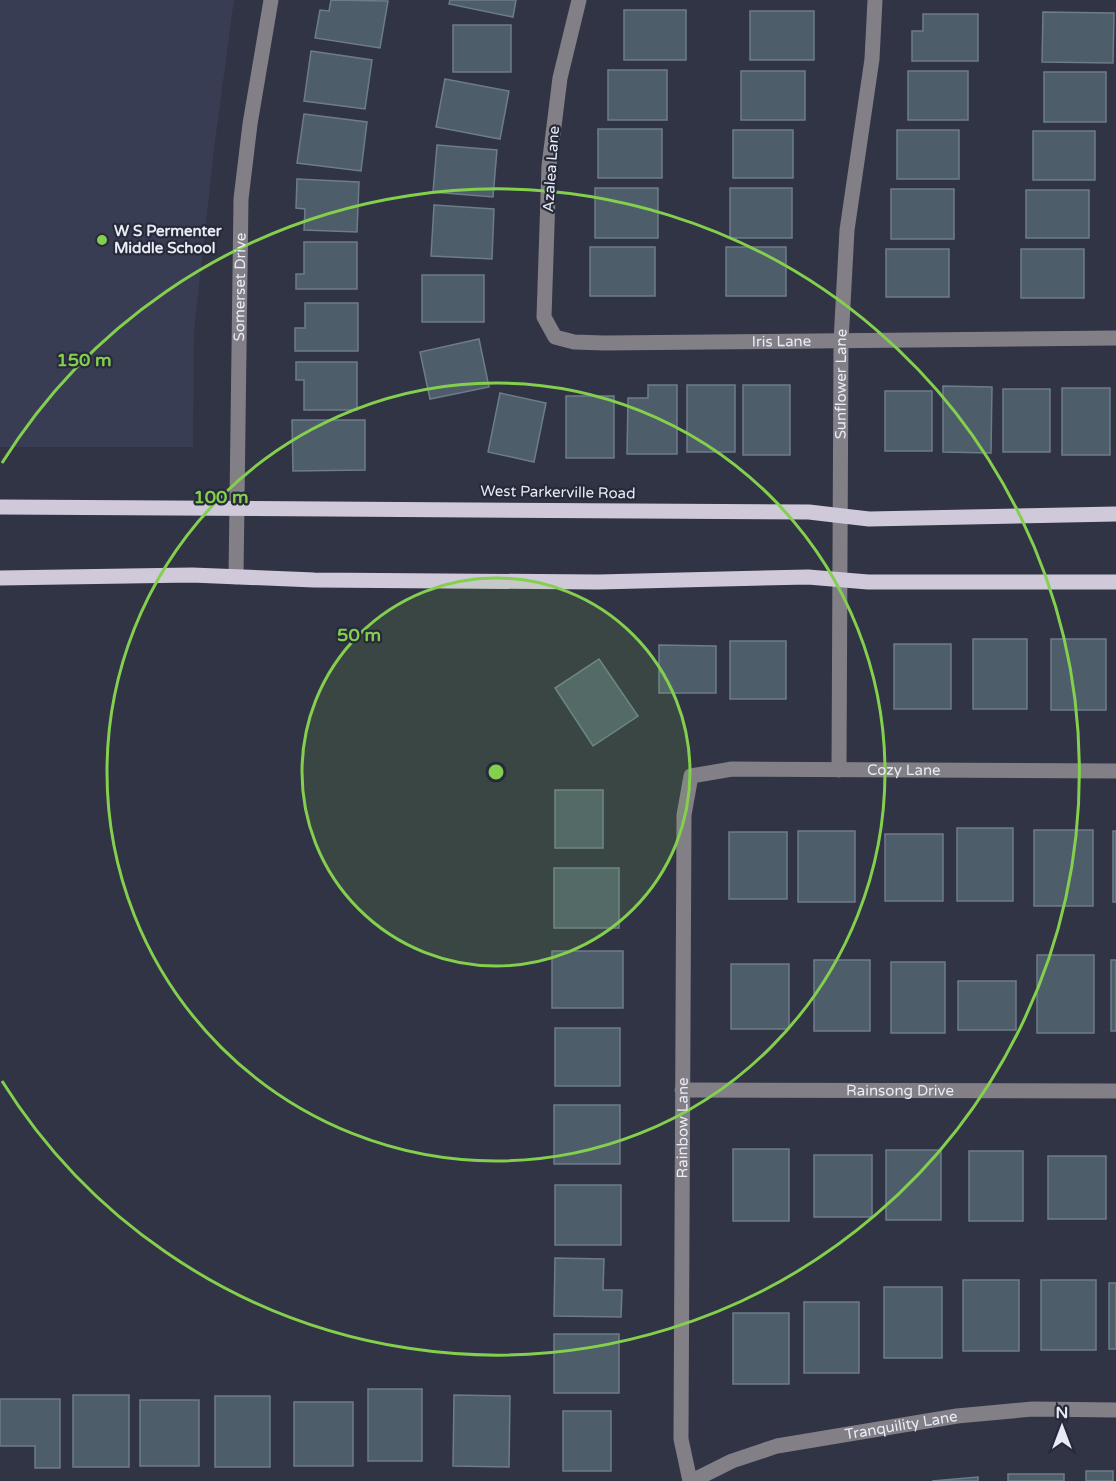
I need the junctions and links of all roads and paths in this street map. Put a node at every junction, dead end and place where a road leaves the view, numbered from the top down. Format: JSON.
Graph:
{"nodes":[{"id":1,"x":271,"y":0,"type":"edge"},
{"id":2,"x":579,"y":0,"type":"edge"},
{"id":3,"x":874,"y":0,"type":"edge"},
{"id":4,"x":555,"y":337,"type":"joint"},
{"id":5,"x":1116,"y":338,"type":"edge"},
{"id":6,"x":841,"y":342,"type":"junction"},
{"id":7,"x":0,"y":507,"type":"edge"},
{"id":8,"x":236,"y":507,"type":"junction"},
{"id":9,"x":1116,"y":514,"type":"edge"},
{"id":10,"x":840,"y":515,"type":"junction"},
{"id":11,"x":236,"y":577,"type":"junction"},
{"id":12,"x":0,"y":578,"type":"edge"},
{"id":13,"x":839,"y":579,"type":"junction"},
{"id":14,"x":1116,"y":582,"type":"edge"},
{"id":15,"x":839,"y":770,"type":"junction"},
{"id":16,"x":1116,"y":771,"type":"edge"},
{"id":17,"x":691,"y":776,"type":"joint"},
{"id":18,"x":682,"y":1090,"type":"junction"},
{"id":19,"x":1116,"y":1091,"type":"edge"},
{"id":20,"x":1116,"y":1410,"type":"edge"},
{"id":21,"x":691,"y":1481,"type":"edge"}],
"edges":[{"from":1,"to":8,"type":"street","name":"Somerset Drive"},
{"from":2,"to":4,"type":"street","name":"Azalea Lane"},
{"from":3,"to":6,"type":"street","name":"Sunflower Lane"},
{"from":4,"to":6,"type":"street","name":"Iris Lane"},
{"from":5,"to":6,"type":"street","name":"Iris Lane"},
{"from":6,"to":10,"type":"street","name":"Sunflower Lane"},
{"from":7,"to":8,"type":"main road","name":"West Parkerville Road"},
{"from":8,"to":10,"type":"main road","name":"West Parkerville Road"},
{"from":8,"to":11,"type":"street","name":"Somerset Drive"},
{"from":9,"to":10,"type":"main road","name":"West Parkerville Road"},
{"from":10,"to":13,"type":"street","name":"Sunflower Lane"},
{"from":11,"to":12,"type":"main road"},
{"from":11,"to":13,"type":"main road"},
{"from":13,"to":14,"type":"main road"},
{"from":13,"to":15,"type":"street","name":"Sunflower Lane"},
{"from":15,"to":16,"type":"street","name":"Cozy Lane"},
{"from":15,"to":17,"type":"street","name":"Cozy Lane"},
{"from":17,"to":18,"type":"street","name":"Rainbow Lane"},
{"from":18,"to":19,"type":"street","name":"Rainsong Drive"},
{"from":18,"to":21,"type":"street","name":"Rainbow Lane"},
{"from":20,"to":21,"type":"street","name":"Tranquility Lane"}]}
